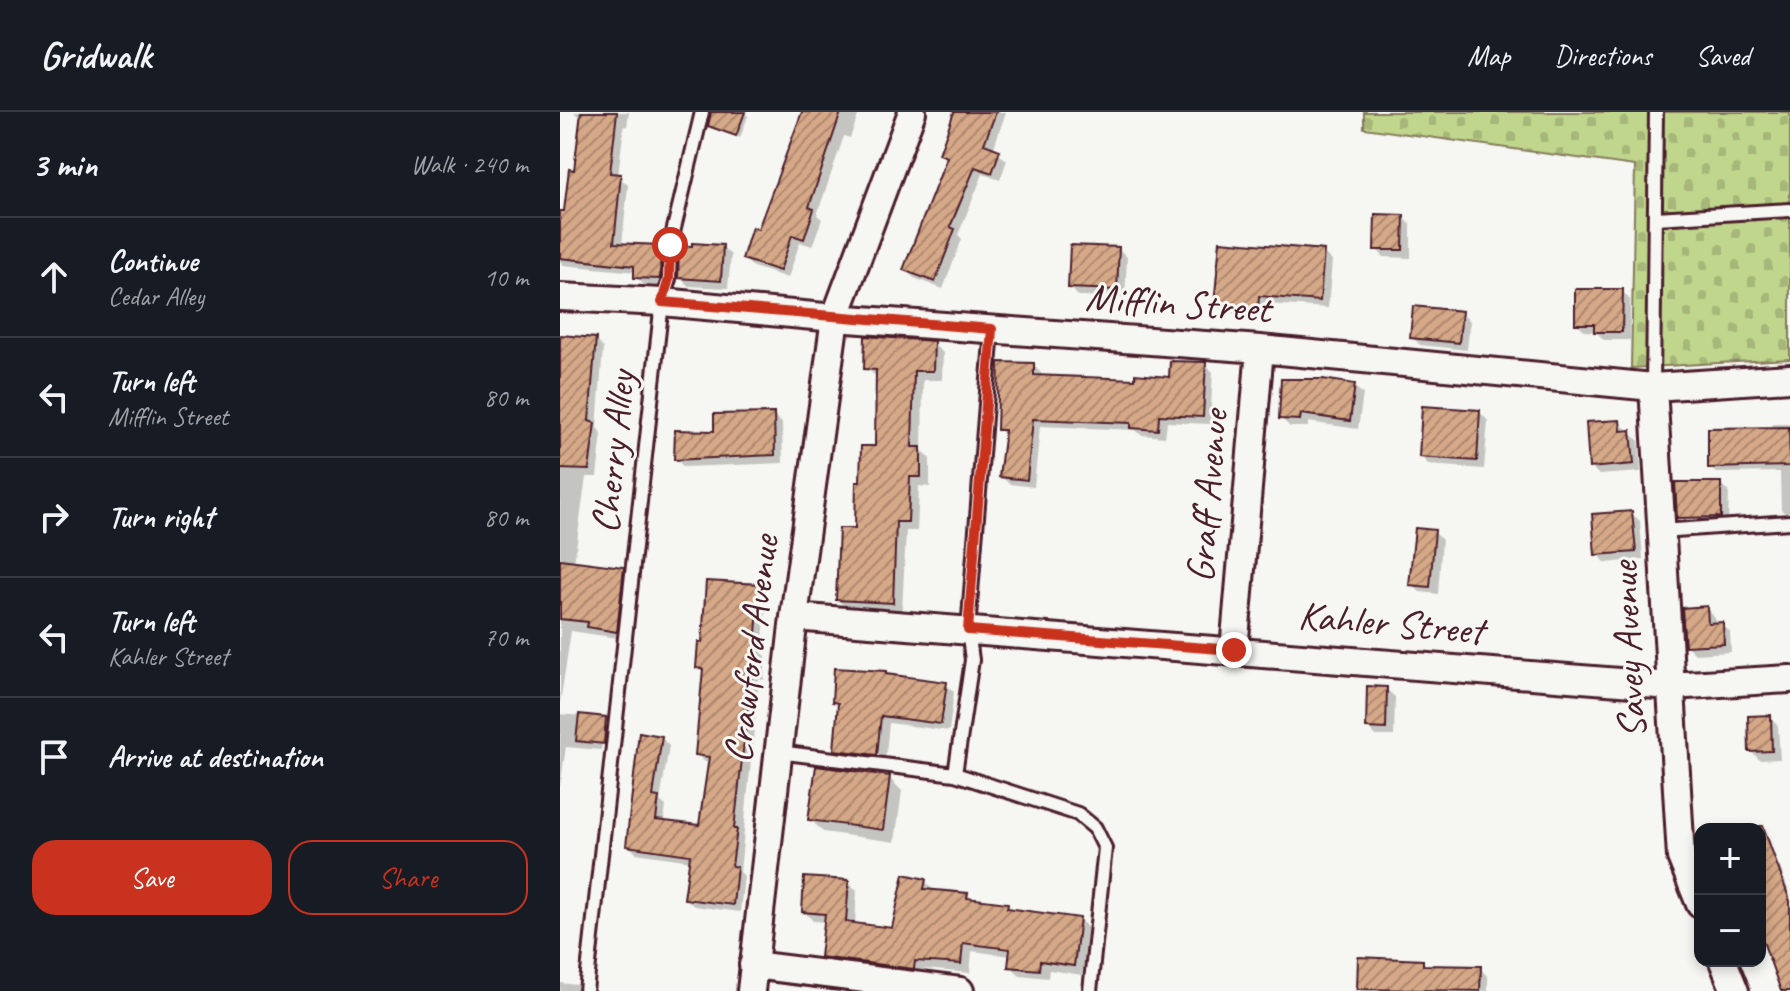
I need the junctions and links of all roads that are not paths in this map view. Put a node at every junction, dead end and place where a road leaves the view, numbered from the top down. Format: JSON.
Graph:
{"nodes":[{"id":1,"x":702,"y":112,"type":"edge"},
{"id":2,"x":912,"y":112,"type":"edge"},
{"id":3,"x":1656,"y":112,"type":"edge"},
{"id":4,"x":1790,"y":210,"type":"edge"},
{"id":5,"x":1656,"y":218,"type":"junction"},
{"id":6,"x":560,"y":297,"type":"edge"},
{"id":7,"x":662,"y":302,"type":"junction"},
{"id":8,"x":835,"y":318,"type":"junction"},
{"id":9,"x":992,"y":329,"type":"junction"},
{"id":10,"x":1260,"y":349,"type":"junction"},
{"id":11,"x":1790,"y":378,"type":"edge"},
{"id":12,"x":1653,"y":387,"type":"junction"},
{"id":13,"x":1790,"y":522,"type":"edge"},
{"id":14,"x":1661,"y":531,"type":"junction"},
{"id":15,"x":794,"y":617,"type":"junction"},
{"id":16,"x":968,"y":630,"type":"junction"},
{"id":17,"x":1234,"y":650,"type":"junction"},
{"id":18,"x":1790,"y":679,"type":"edge"},
{"id":19,"x":1670,"y":686,"type":"junction"},
{"id":20,"x":778,"y":752,"type":"junction"},
{"id":21,"x":955,"y":774,"type":"junction"},
{"id":22,"x":1696,"y":895,"type":"edge"},
{"id":23,"x":1725,"y":967,"type":"edge"},
{"id":24,"x":752,"y":978,"type":"edge"},
{"id":25,"x":586,"y":991,"type":"edge"},
{"id":26,"x":960,"y":991,"type":"edge"},
{"id":27,"x":1090,"y":991,"type":"edge"},
{"id":28,"x":1735,"y":991,"type":"edge"}],
"edges":[{"from":1,"to":7,"type":"lane","name":"Cherry Alley"},
{"from":2,"to":8,"type":"street","name":"Crawford Avenue"},
{"from":3,"to":5,"type":"lane"},
{"from":4,"to":5,"type":"lane"},
{"from":5,"to":12,"type":"lane"},
{"from":6,"to":7,"type":"street","name":"Mifflin Street"},
{"from":7,"to":8,"type":"street","name":"Mifflin Street"},
{"from":7,"to":25,"type":"lane","name":"Cherry Alley"},
{"from":8,"to":9,"type":"street","name":"Mifflin Street"},
{"from":8,"to":15,"type":"street","name":"Crawford Avenue"},
{"from":9,"to":10,"type":"street","name":"Mifflin Street"},
{"from":9,"to":16,"type":"lane"},
{"from":10,"to":12,"type":"street","name":"Mifflin Street"},
{"from":10,"to":17,"type":"street","name":"Graff Avenue"},
{"from":11,"to":12,"type":"street","name":"Mifflin Street"},
{"from":12,"to":14,"type":"street","name":"Savey Avenue"},
{"from":13,"to":14,"type":"lane"},
{"from":14,"to":19,"type":"street","name":"Savey Avenue"},
{"from":15,"to":16,"type":"street","name":"Kahler Street"},
{"from":15,"to":20,"type":"street","name":"Crawford Avenue"},
{"from":16,"to":17,"type":"street","name":"Kahler Street"},
{"from":16,"to":21,"type":"lane"},
{"from":17,"to":19,"type":"street","name":"Kahler Street"},
{"from":18,"to":19,"type":"street","name":"Kahler Street"},
{"from":19,"to":22,"type":"street","name":"Savey Avenue"},
{"from":20,"to":21,"type":"lane"},
{"from":20,"to":24,"type":"street","name":"Crawford Avenue"},
{"from":21,"to":27,"type":"lane"},
{"from":23,"to":28,"type":"street"},
{"from":24,"to":26,"type":"street"}]}
